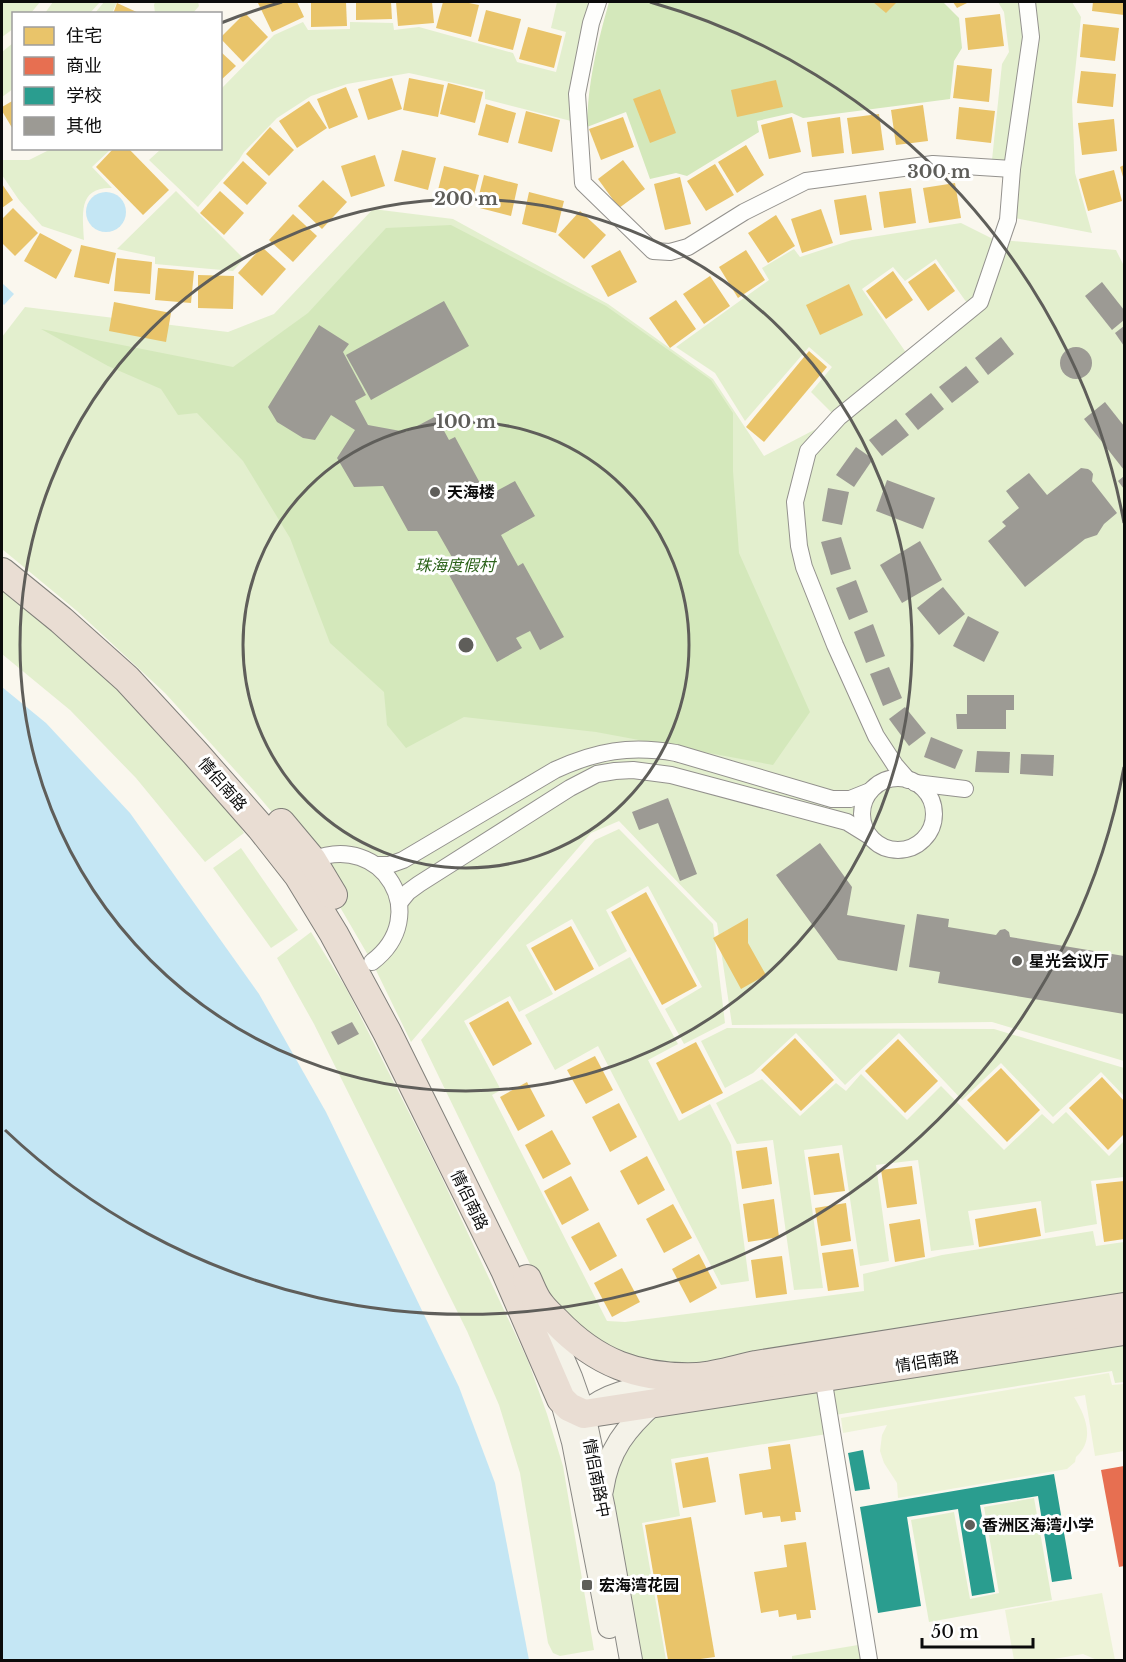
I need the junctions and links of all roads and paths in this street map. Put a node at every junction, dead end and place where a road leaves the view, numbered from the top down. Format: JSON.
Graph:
{"nodes":[{"id":1,"x":598,"y":2,"type":"edge"},
{"id":2,"x":1027,"y":2,"type":"edge"},
{"id":3,"x":1012,"y":169,"type":"junction"},
{"id":4,"x":2,"y":550,"type":"edge"},
{"id":5,"x":2,"y":572,"type":"edge"},
{"id":6,"x":876,"y":736,"type":"junction"},
{"id":7,"x":911,"y":781,"type":"junction"},
{"id":8,"x":874,"y":788,"type":"junction"},
{"id":9,"x":934,"y":812,"type":"junction"},
{"id":10,"x":868,"y":835,"type":"junction"},
{"id":11,"x":312,"y":860,"type":"junction"},
{"id":12,"x":376,"y":865,"type":"junction"},
{"id":13,"x":399,"y":903,"type":"junction"},
{"id":14,"x":372,"y":962,"type":"junction"},
{"id":15,"x":539,"y":1303,"type":"junction"},
{"id":16,"x":1125,"y":1306,"type":"edge"},
{"id":17,"x":1125,"y":1330,"type":"edge"},
{"id":18,"x":698,"y":1377,"type":"junction"},
{"id":19,"x":823,"y":1377,"type":"junction"},
{"id":20,"x":655,"y":1402,"type":"junction"},
{"id":21,"x":572,"y":1415,"type":"junction"},
{"id":22,"x":601,"y":1497,"type":"junction"},
{"id":23,"x":616,"y":1660,"type":"edge"},
{"id":24,"x":631,"y":1660,"type":"edge"},
{"id":25,"x":869,"y":1660,"type":"edge"}],
"edges":[{"from":1,"to":3,"type":"street"},
{"from":2,"to":3,"type":"street"},
{"from":3,"to":6,"type":"street"},
{"from":4,"to":11,"type":"highway","name":"情侣南路"},
{"from":5,"to":21,"type":"highway","name":"情侣南路"},
{"from":6,"to":7,"type":"street"},
{"from":6,"to":8,"type":"street"},
{"from":7,"to":8,"type":"street"},
{"from":7,"to":9,"type":"street"},
{"from":7,"to":9,"type":"street"},
{"from":8,"to":10,"type":"street"},
{"from":8,"to":12,"type":"street"},
{"from":9,"to":10,"type":"street"},
{"from":10,"to":13,"type":"street"},
{"from":11,"to":12,"type":"street"},
{"from":11,"to":14,"type":"highway","name":"情侣南路"},
{"from":12,"to":13,"type":"street"},
{"from":13,"to":14,"type":"street"},
{"from":14,"to":15,"type":"highway","name":"情侣南路"},
{"from":15,"to":18,"type":"highway","name":"情侣南路"},
{"from":15,"to":21,"type":"street","name":"情侣南路中"},
{"from":16,"to":18,"type":"highway","name":"情侣南路"},
{"from":17,"to":19,"type":"highway","name":"情侣南路"},
{"from":18,"to":21,"type":"street"},
{"from":19,"to":20,"type":"highway","name":"情侣南路"},
{"from":19,"to":25,"type":"street"},
{"from":20,"to":21,"type":"highway","name":"情侣南路"},
{"from":20,"to":22,"type":"street"},
{"from":21,"to":22,"type":"street","name":"情侣南路中"},
{"from":21,"to":23,"type":"street","name":"情侣南路中"},
{"from":22,"to":24,"type":"street","name":"情侣南路中"}]}
